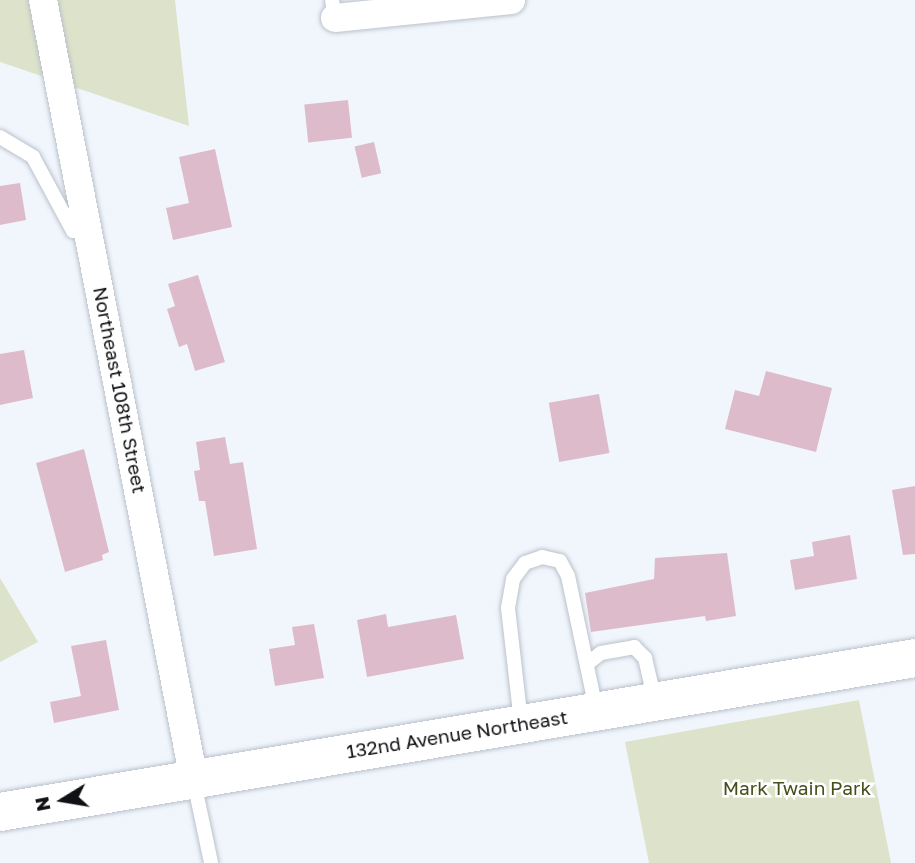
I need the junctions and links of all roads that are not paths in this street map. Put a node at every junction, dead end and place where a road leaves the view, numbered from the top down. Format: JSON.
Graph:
{"nodes":[{"id":1,"x":43,"y":0,"type":"edge"},
{"id":2,"x":511,"y":0,"type":"edge"},
{"id":3,"x":333,"y":9,"type":"edge"},
{"id":4,"x":0,"y":137,"type":"edge"},
{"id":5,"x":90,"y":231,"type":"junction"},
{"id":6,"x":915,"y":658,"type":"edge"},
{"id":7,"x":589,"y":663,"type":"junction"},
{"id":8,"x":655,"y":701,"type":"junction"},
{"id":9,"x":596,"y":711,"type":"junction"},
{"id":10,"x":521,"y":723,"type":"junction"},
{"id":11,"x":194,"y":780,"type":"junction"},
{"id":12,"x":0,"y":812,"type":"edge"},
{"id":13,"x":211,"y":863,"type":"edge"}],
"edges":[{"from":1,"to":5,"type":"street","name":"Northeast 108th Street"},
{"from":2,"to":3,"type":"street"},
{"from":4,"to":5,"type":"lane"},
{"from":5,"to":11,"type":"street","name":"Northeast 108th Street"},
{"from":6,"to":8,"type":"street","name":"132nd Avenue Northeast"},
{"from":7,"to":8,"type":"lane"},
{"from":7,"to":9,"type":"lane"},
{"from":7,"to":10,"type":"lane"},
{"from":8,"to":9,"type":"street","name":"132nd Avenue Northeast"},
{"from":9,"to":10,"type":"street","name":"132nd Avenue Northeast"},
{"from":10,"to":11,"type":"street","name":"132nd Avenue Northeast"},
{"from":11,"to":12,"type":"street","name":"132nd Avenue Northeast"},
{"from":11,"to":13,"type":"lane"}]}
